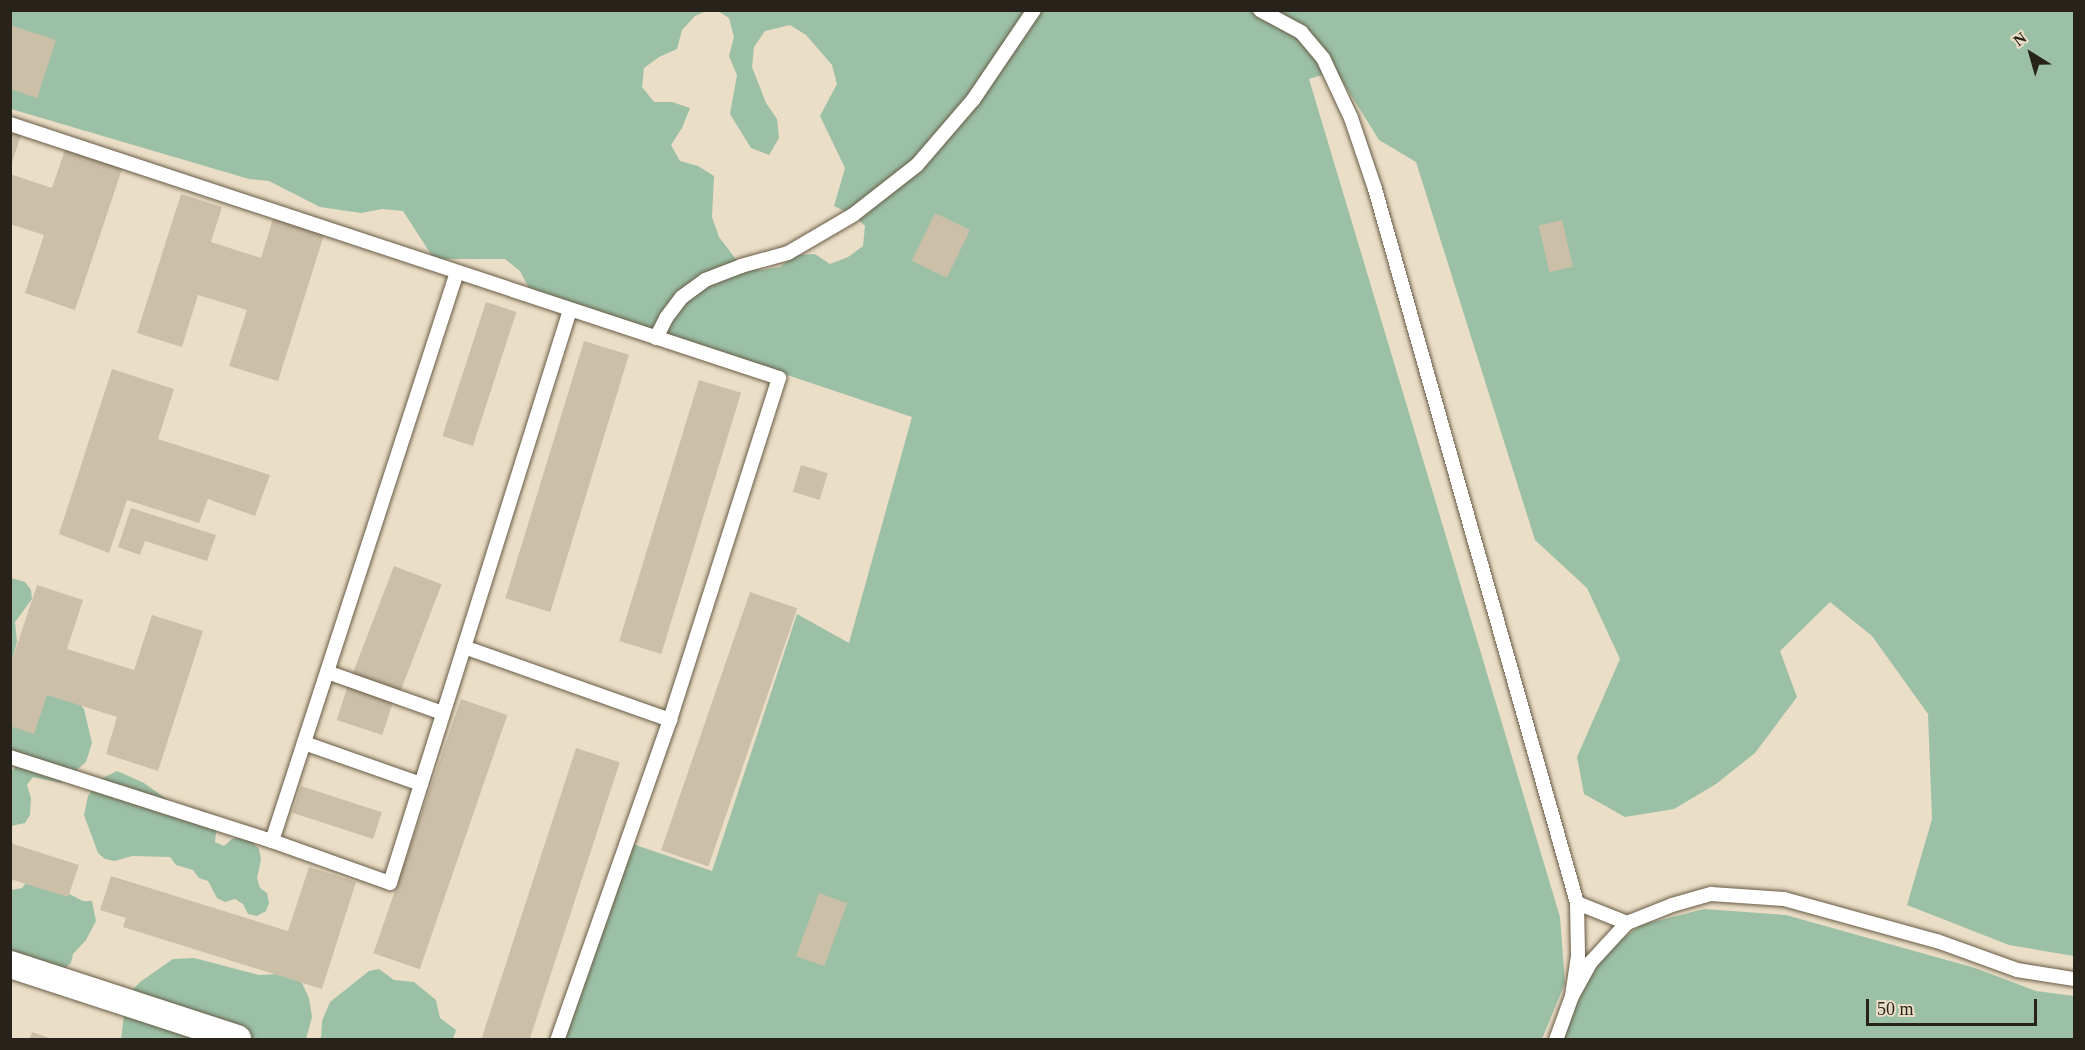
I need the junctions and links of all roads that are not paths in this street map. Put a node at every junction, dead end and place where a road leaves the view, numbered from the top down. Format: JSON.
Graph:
{"nodes":[{"id":1,"x":1034,"y":10,"type":"edge"},
{"id":2,"x":1260,"y":10,"type":"edge"},
{"id":3,"x":10,"y":124,"type":"edge"},
{"id":4,"x":457,"y":272,"type":"junction"},
{"id":5,"x":570,"y":309,"type":"junction"},
{"id":6,"x":656,"y":338,"type":"junction"},
{"id":7,"x":464,"y":647,"type":"junction"},
{"id":8,"x":327,"y":672,"type":"junction"},
{"id":9,"x":443,"y":713,"type":"junction"},
{"id":10,"x":670,"y":720,"type":"junction"},
{"id":11,"x":304,"y":743,"type":"junction"},
{"id":12,"x":10,"y":757,"type":"edge"},
{"id":13,"x":421,"y":784,"type":"junction"},
{"id":14,"x":272,"y":841,"type":"junction"},
{"id":15,"x":1577,"y":903,"type":"junction"},
{"id":16,"x":1627,"y":923,"type":"junction"},
{"id":17,"x":10,"y":963,"type":"edge"},
{"id":18,"x":2074,"y":979,"type":"edge"},
{"id":19,"x":1572,"y":996,"type":"junction"},
{"id":20,"x":237,"y":1038,"type":"dead end"},
{"id":21,"x":557,"y":1040,"type":"edge"},
{"id":22,"x":1556,"y":1040,"type":"edge"}],
"edges":[{"from":1,"to":6,"type":"lane"},
{"from":2,"to":15,"type":"lane"},
{"from":3,"to":4,"type":"lane"},
{"from":4,"to":5,"type":"lane"},
{"from":4,"to":8,"type":"lane"},
{"from":5,"to":6,"type":"lane"},
{"from":5,"to":7,"type":"lane"},
{"from":6,"to":10,"type":"lane"},
{"from":7,"to":9,"type":"lane"},
{"from":7,"to":10,"type":"lane"},
{"from":8,"to":9,"type":"lane"},
{"from":8,"to":11,"type":"lane"},
{"from":9,"to":13,"type":"lane"},
{"from":10,"to":21,"type":"lane"},
{"from":11,"to":13,"type":"lane"},
{"from":11,"to":14,"type":"lane"},
{"from":12,"to":14,"type":"lane"},
{"from":13,"to":14,"type":"lane"},
{"from":15,"to":16,"type":"lane"},
{"from":15,"to":19,"type":"lane"},
{"from":16,"to":18,"type":"lane"},
{"from":16,"to":19,"type":"lane"},
{"from":17,"to":20,"type":"street"},
{"from":19,"to":22,"type":"lane"}]}
